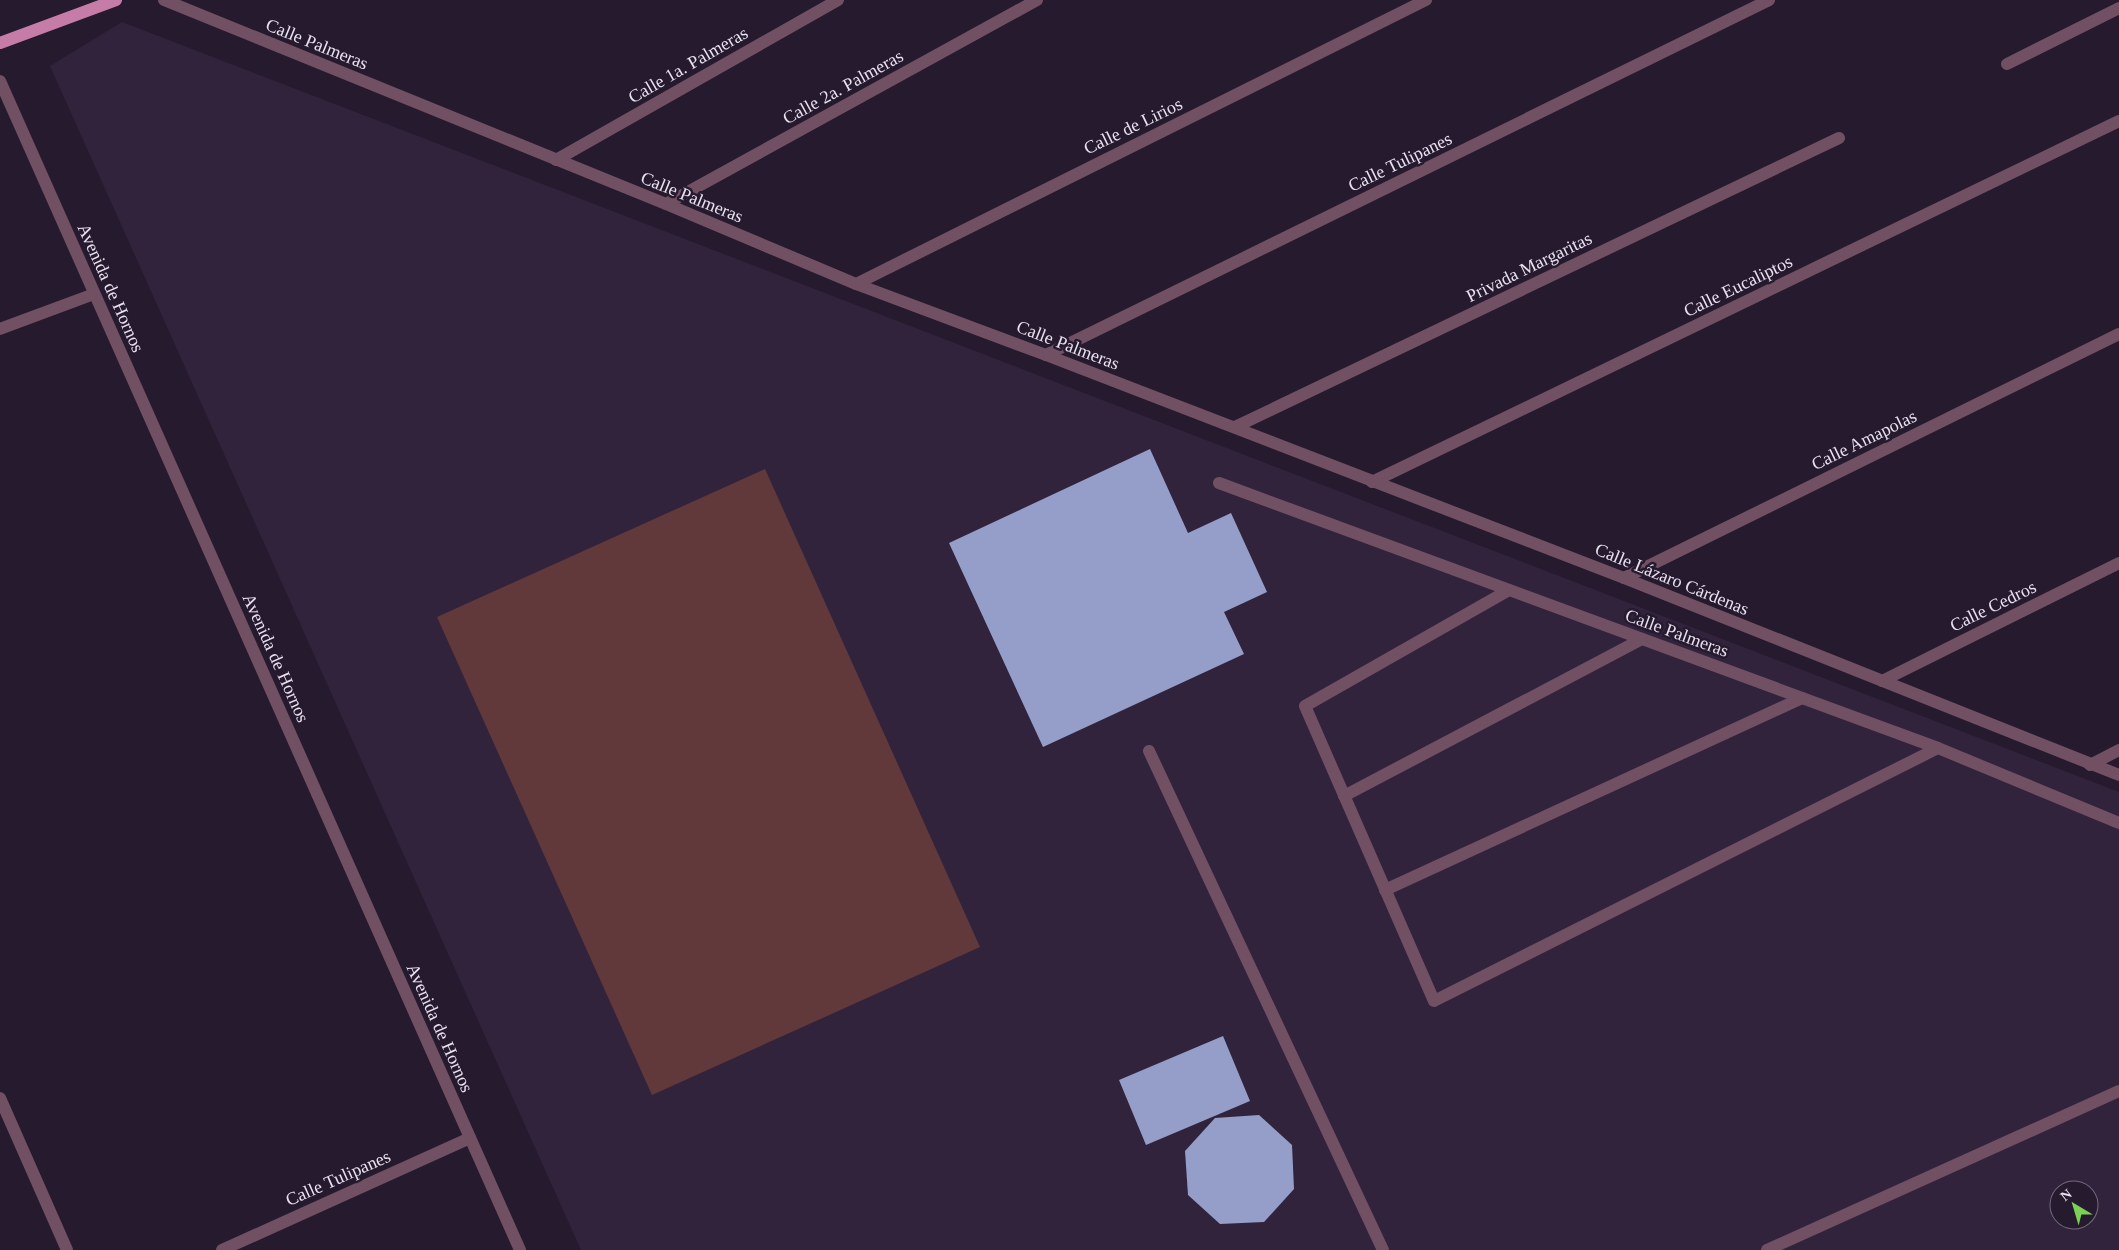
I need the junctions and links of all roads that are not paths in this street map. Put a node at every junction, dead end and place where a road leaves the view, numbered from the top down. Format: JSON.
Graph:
{"nodes":[{"id":1,"x":116,"y":0,"type":"edge"},
{"id":2,"x":164,"y":0,"type":"edge"},
{"id":3,"x":838,"y":0,"type":"edge"},
{"id":4,"x":1037,"y":0,"type":"edge"},
{"id":5,"x":1426,"y":0,"type":"edge"},
{"id":6,"x":1769,"y":0,"type":"edge"},
{"id":7,"x":2119,"y":8,"type":"edge"},
{"id":8,"x":0,"y":43,"type":"edge"},
{"id":9,"x":2007,"y":64,"type":"dead end"},
{"id":10,"x":0,"y":81,"type":"edge"},
{"id":11,"x":2119,"y":121,"type":"edge"},
{"id":12,"x":1839,"y":138,"type":"dead end"},
{"id":13,"x":556,"y":160,"type":"junction"},
{"id":14,"x":666,"y":204,"type":"junction"},
{"id":15,"x":856,"y":284,"type":"junction"},
{"id":16,"x":94,"y":294,"type":"junction"},
{"id":17,"x":0,"y":328,"type":"edge"},
{"id":18,"x":2119,"y":334,"type":"edge"},
{"id":19,"x":1046,"y":355,"type":"junction"},
{"id":20,"x":1210,"y":418,"type":"joint"},
{"id":21,"x":1235,"y":427,"type":"junction"},
{"id":22,"x":1372,"y":482,"type":"junction"},
{"id":23,"x":1219,"y":483,"type":"dead end"},
{"id":24,"x":2119,"y":563,"type":"edge"},
{"id":25,"x":1624,"y":578,"type":"junction"},
{"id":26,"x":1509,"y":590,"type":"junction"},
{"id":27,"x":1642,"y":639,"type":"junction"},
{"id":28,"x":1882,"y":681,"type":"junction"},
{"id":29,"x":1802,"y":698,"type":"junction"},
{"id":30,"x":1938,"y":748,"type":"junction"},
{"id":31,"x":2119,"y":750,"type":"edge"},
{"id":32,"x":1149,"y":751,"type":"dead end"},
{"id":33,"x":2090,"y":764,"type":"junction"},
{"id":34,"x":2119,"y":775,"type":"edge"},
{"id":35,"x":1344,"y":796,"type":"junction"},
{"id":36,"x":2119,"y":823,"type":"edge"},
{"id":37,"x":1385,"y":890,"type":"junction"},
{"id":38,"x":2119,"y":1091,"type":"edge"},
{"id":39,"x":0,"y":1098,"type":"edge"},
{"id":40,"x":470,"y":1138,"type":"junction"},
{"id":41,"x":67,"y":1250,"type":"edge"},
{"id":42,"x":222,"y":1250,"type":"edge"},
{"id":43,"x":520,"y":1250,"type":"edge"},
{"id":44,"x":1383,"y":1250,"type":"edge"},
{"id":45,"x":1768,"y":1250,"type":"edge"}],
"edges":[{"from":1,"to":8,"type":"main road"},
{"from":2,"to":13,"type":"street","name":"Calle Palmeras"},
{"from":3,"to":13,"type":"street","name":"Calle 1a. Palmeras"},
{"from":4,"to":14,"type":"street","name":"Calle 2a. Palmeras"},
{"from":5,"to":15,"type":"street","name":"Calle de Lirios"},
{"from":6,"to":19,"type":"street","name":"Calle Tulipanes"},
{"from":7,"to":9,"type":"street"},
{"from":10,"to":16,"type":"street","name":"Avenida de Hornos"},
{"from":11,"to":22,"type":"street","name":"Calle Eucaliptos"},
{"from":12,"to":21,"type":"street","name":"Privada Margaritas"},
{"from":13,"to":14,"type":"street","name":"Calle Palmeras"},
{"from":14,"to":15,"type":"street","name":"Calle Palmeras"},
{"from":15,"to":19,"type":"street","name":"Calle Palmeras"},
{"from":16,"to":17,"type":"street"},
{"from":16,"to":40,"type":"street","name":"Avenida de Hornos"},
{"from":18,"to":25,"type":"street","name":"Calle Amapolas"},
{"from":19,"to":20,"type":"street","name":"Calle Palmeras"},
{"from":20,"to":21,"type":"street","name":"Calle Lázaro Cárdenas"},
{"from":21,"to":22,"type":"street","name":"Calle Lázaro Cárdenas"},
{"from":22,"to":25,"type":"street","name":"Calle Lázaro Cárdenas"},
{"from":23,"to":26,"type":"street","name":"Calle Palmeras"},
{"from":24,"to":28,"type":"street","name":"Calle Cedros"},
{"from":25,"to":28,"type":"street","name":"Calle Lázaro Cárdenas"},
{"from":26,"to":27,"type":"street","name":"Calle Palmeras"},
{"from":26,"to":35,"type":"street"},
{"from":27,"to":29,"type":"street","name":"Calle Palmeras"},
{"from":27,"to":35,"type":"street"},
{"from":28,"to":33,"type":"street","name":"Calle Lázaro Cárdenas"},
{"from":29,"to":30,"type":"street","name":"Calle Palmeras"},
{"from":29,"to":37,"type":"street"},
{"from":30,"to":36,"type":"street","name":"Calle Palmeras"},
{"from":30,"to":37,"type":"street"},
{"from":31,"to":33,"type":"street"},
{"from":32,"to":44,"type":"street"},
{"from":33,"to":34,"type":"street","name":"Calle Lázaro Cárdenas"},
{"from":35,"to":37,"type":"street"},
{"from":38,"to":45,"type":"street"},
{"from":39,"to":41,"type":"street"},
{"from":40,"to":42,"type":"street","name":"Calle Tulipanes"},
{"from":40,"to":43,"type":"street","name":"Avenida de Hornos"}]}
